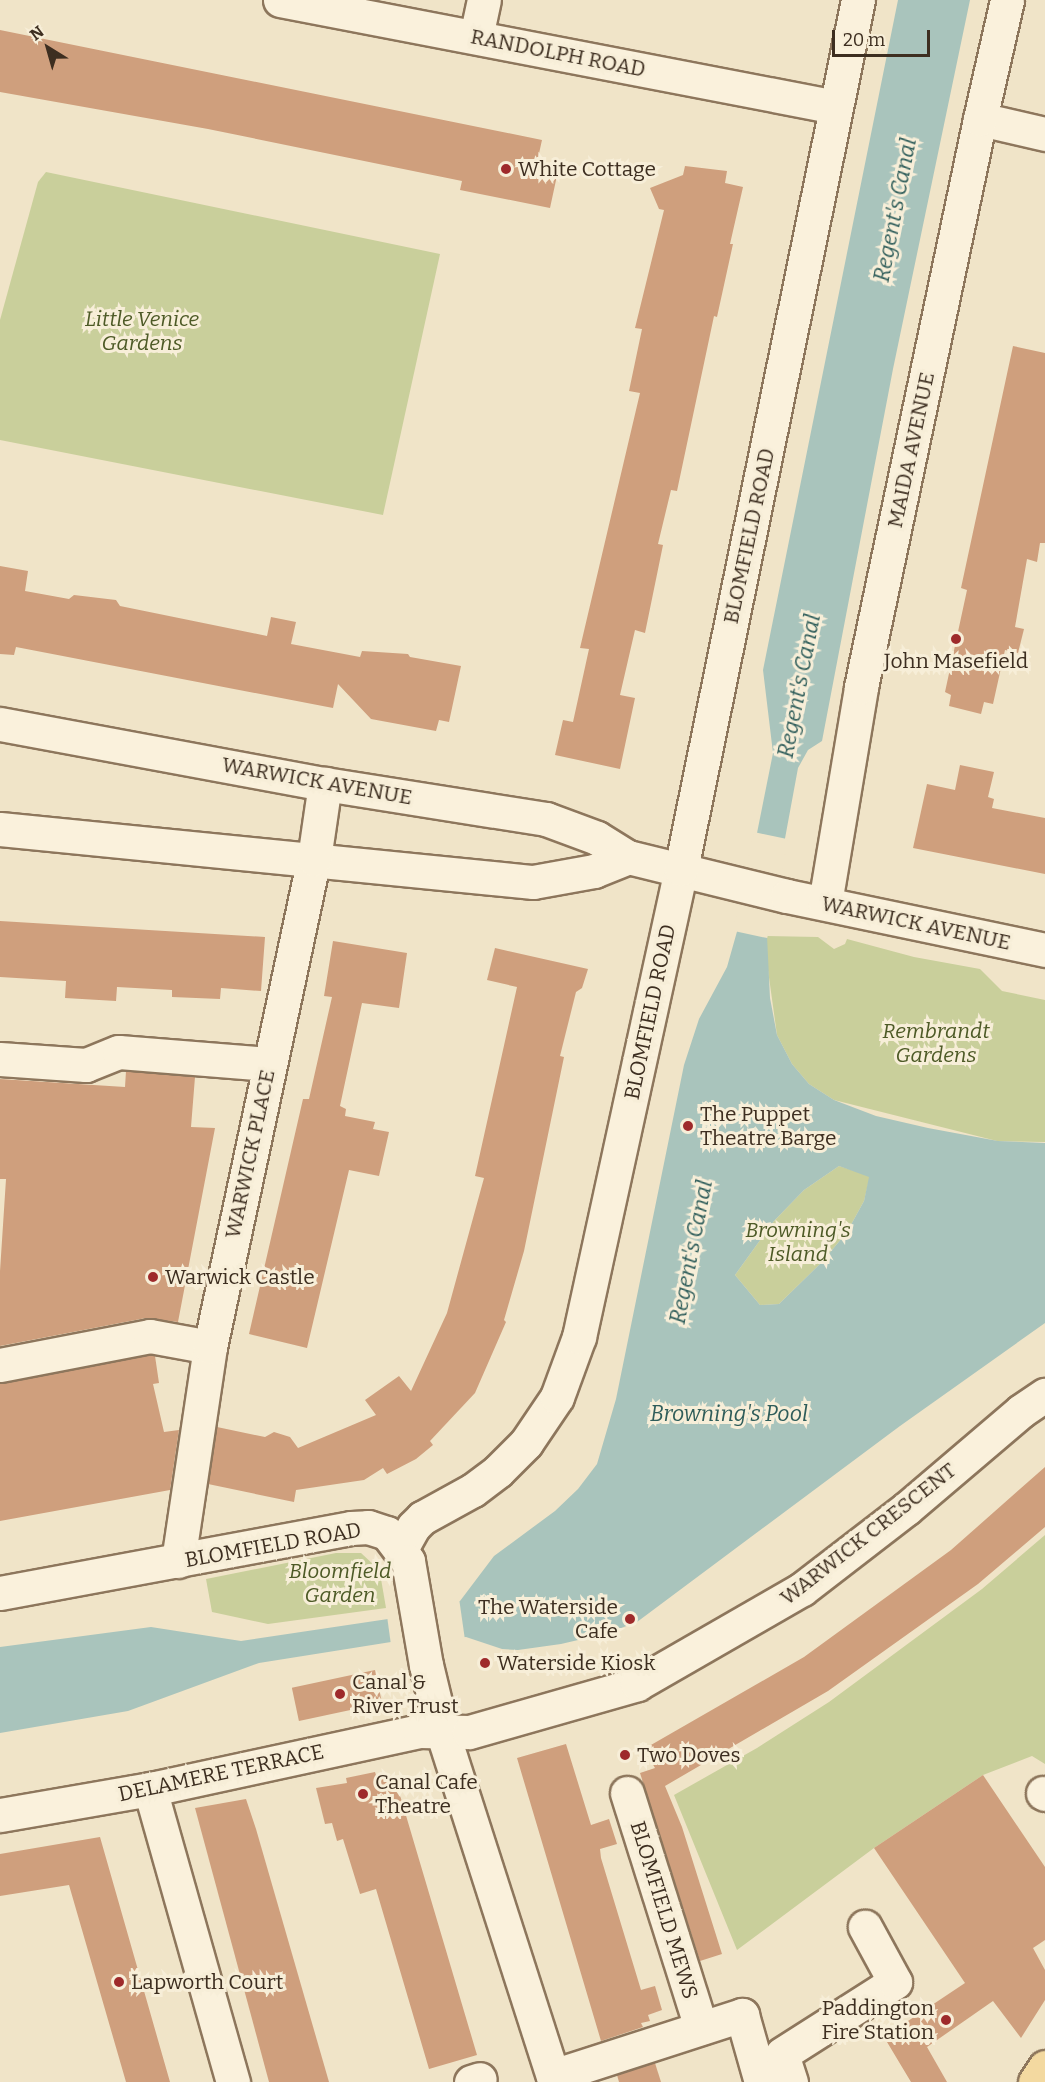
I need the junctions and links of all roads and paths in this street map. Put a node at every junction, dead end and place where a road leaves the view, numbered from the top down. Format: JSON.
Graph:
{"nodes":[{"id":1,"x":279,"y":0,"type":"edge"},
{"id":2,"x":484,"y":0,"type":"edge"},
{"id":3,"x":858,"y":0,"type":"edge"},
{"id":4,"x":1007,"y":0,"type":"edge"},
{"id":5,"x":476,"y":37,"type":"junction"},
{"id":6,"x":836,"y":107,"type":"junction"},
{"id":7,"x":980,"y":119,"type":"junction"},
{"id":8,"x":1045,"y":134,"type":"edge"},
{"id":9,"x":0,"y":724,"type":"edge"},
{"id":10,"x":325,"y":784,"type":"junction"},
{"id":11,"x":0,"y":829,"type":"edge"},
{"id":12,"x":628,"y":857,"type":"junction"},
{"id":13,"x":314,"y":859,"type":"junction"},
{"id":14,"x":681,"y":869,"type":"junction"},
{"id":15,"x":825,"y":903,"type":"junction"},
{"id":16,"x":1045,"y":950,"type":"edge"},
{"id":17,"x":0,"y":1059,"type":"edge"},
{"id":18,"x":269,"y":1064,"type":"junction"},
{"id":19,"x":210,"y":1347,"type":"junction"},
{"id":20,"x":0,"y":1365,"type":"edge"},
{"id":21,"x":1045,"y":1395,"type":"edge"},
{"id":22,"x":401,"y":1549,"type":"junction"},
{"id":23,"x":178,"y":1561,"type":"junction"},
{"id":24,"x":0,"y":1593,"type":"edge"},
{"id":25,"x":442,"y":1731,"type":"junction"},
{"id":26,"x":150,"y":1789,"type":"junction"},
{"id":27,"x":627,"y":1793,"type":"dead end"},
{"id":28,"x":0,"y":1815,"type":"edge"},
{"id":29,"x":865,"y":1927,"type":"dead end"},
{"id":30,"x":701,"y":2028,"type":"junction"},
{"id":31,"x":1045,"y":2067,"type":"edge"},
{"id":32,"x":554,"y":2079,"type":"edge"},
{"id":33,"x":233,"y":2082,"type":"edge"},
{"id":34,"x":761,"y":2082,"type":"edge"},
{"id":35,"x":791,"y":2082,"type":"edge"},
{"id":36,"x":1035,"y":2082,"type":"edge"}],
"edges":[{"from":1,"to":5,"type":"street","name":"RANDOLPH ROAD"},
{"from":2,"to":5,"type":"street"},
{"from":3,"to":6,"type":"street","name":"BLOMFIELD ROAD"},
{"from":4,"to":7,"type":"street","name":"MAIDA AVENUE"},
{"from":5,"to":6,"type":"street","name":"RANDOLPH ROAD"},
{"from":6,"to":14,"type":"street","name":"BLOMFIELD ROAD"},
{"from":7,"to":8,"type":"street"},
{"from":7,"to":15,"type":"street","name":"MAIDA AVENUE"},
{"from":9,"to":10,"type":"street","name":"WARWICK AVENUE"},
{"from":10,"to":12,"type":"street","name":"WARWICK AVENUE"},
{"from":10,"to":13,"type":"street","name":"WARWICK PLACE"},
{"from":11,"to":13,"type":"street"},
{"from":12,"to":13,"type":"street"},
{"from":12,"to":14,"type":"street","name":"WARWICK AVENUE"},
{"from":13,"to":18,"type":"street","name":"WARWICK PLACE"},
{"from":14,"to":15,"type":"street","name":"WARWICK AVENUE"},
{"from":14,"to":22,"type":"street","name":"BLOMFIELD ROAD"},
{"from":15,"to":16,"type":"street","name":"WARWICK AVENUE"},
{"from":17,"to":18,"type":"street"},
{"from":18,"to":19,"type":"street","name":"WARWICK PLACE"},
{"from":19,"to":20,"type":"street"},
{"from":19,"to":23,"type":"street","name":"WARWICK PLACE"},
{"from":21,"to":25,"type":"street","name":"WARWICK CRESCENT"},
{"from":22,"to":23,"type":"street","name":"BLOMFIELD ROAD"},
{"from":22,"to":25,"type":"street"},
{"from":23,"to":24,"type":"street","name":"BLOMFIELD ROAD"},
{"from":25,"to":26,"type":"street","name":"DELAMERE TERRACE"},
{"from":25,"to":32,"type":"street"},
{"from":26,"to":28,"type":"street","name":"DELAMERE TERRACE"},
{"from":26,"to":33,"type":"street"},
{"from":27,"to":30,"type":"street","name":"BLOMFIELD MEWS"},
{"from":29,"to":35,"type":"street"},
{"from":30,"to":32,"type":"street","name":"BLOMFIELD MEWS"},
{"from":30,"to":34,"type":"street","name":"BLOMFIELD MEWS"},
{"from":31,"to":36,"type":"main road"}]}
